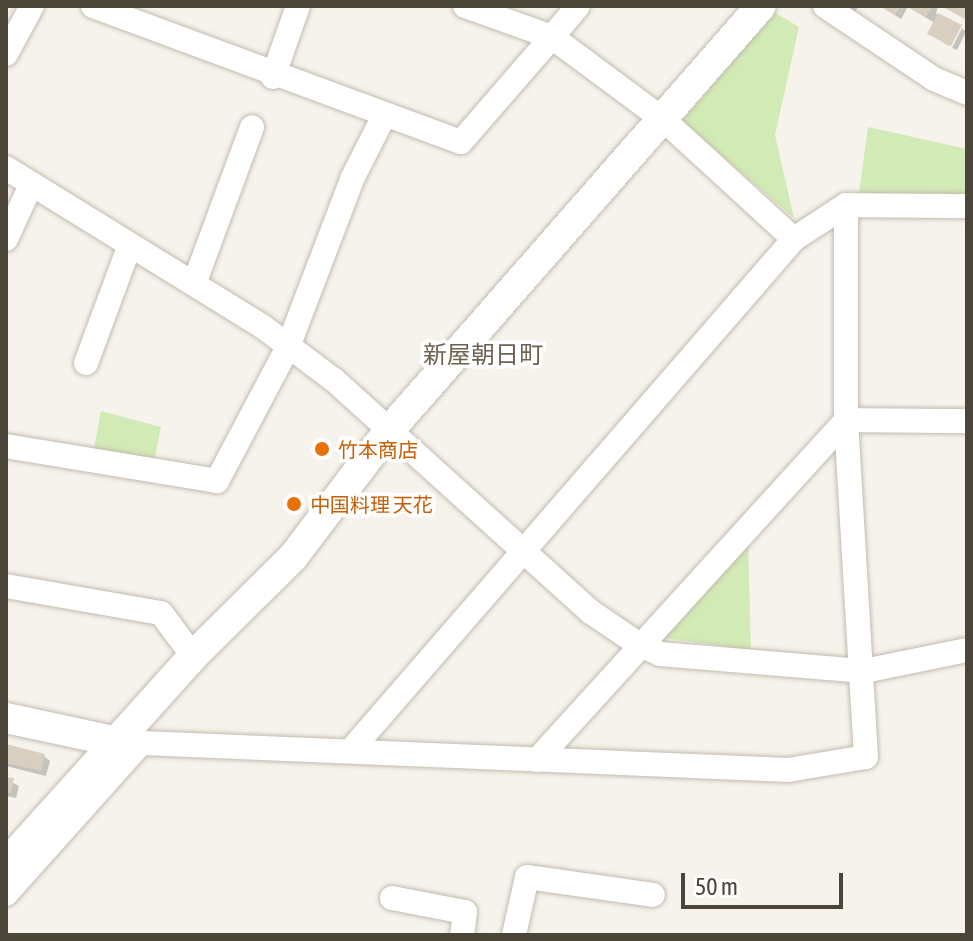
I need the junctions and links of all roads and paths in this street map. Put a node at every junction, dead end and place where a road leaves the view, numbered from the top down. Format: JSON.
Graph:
{"nodes":[{"id":1,"x":32,"y":6,"type":"edge"},
{"id":2,"x":93,"y":6,"type":"edge"},
{"id":3,"x":298,"y":6,"type":"edge"},
{"id":4,"x":465,"y":6,"type":"edge"},
{"id":5,"x":578,"y":6,"type":"edge"},
{"id":6,"x":761,"y":6,"type":"edge"},
{"id":7,"x":825,"y":6,"type":"edge"},
{"id":8,"x":552,"y":37,"type":"junction"},
{"id":9,"x":6,"y":54,"type":"edge"},
{"id":10,"x":273,"y":77,"type":"junction"},
{"id":11,"x":966,"y":90,"type":"edge"},
{"id":12,"x":384,"y":116,"type":"junction"},
{"id":13,"x":665,"y":121,"type":"junction"},
{"id":14,"x":252,"y":127,"type":"dead end"},
{"id":15,"x":6,"y":168,"type":"edge"},
{"id":16,"x":31,"y":185,"type":"junction"},
{"id":17,"x":846,"y":205,"type":"junction"},
{"id":18,"x":967,"y":206,"type":"edge"},
{"id":19,"x":6,"y":239,"type":"edge"},
{"id":20,"x":794,"y":239,"type":"junction"},
{"id":21,"x":130,"y":245,"type":"junction"},
{"id":22,"x":194,"y":284,"type":"junction"},
{"id":23,"x":288,"y":347,"type":"junction"},
{"id":24,"x":86,"y":363,"type":"dead end"},
{"id":25,"x":846,"y":420,"type":"junction"},
{"id":26,"x":967,"y":421,"type":"edge"},
{"id":27,"x":388,"y":432,"type":"junction"},
{"id":28,"x":6,"y":446,"type":"edge"},
{"id":29,"x":522,"y":549,"type":"junction"},
{"id":30,"x":6,"y":586,"type":"edge"},
{"id":31,"x":638,"y":644,"type":"junction"},
{"id":32,"x":967,"y":650,"type":"edge"},
{"id":33,"x":193,"y":656,"type":"junction"},
{"id":34,"x":864,"y":671,"type":"junction"},
{"id":35,"x":6,"y":718,"type":"edge"},
{"id":36,"x":130,"y":742,"type":"junction"},
{"id":37,"x":352,"y":749,"type":"junction"},
{"id":38,"x":537,"y":760,"type":"junction"},
{"id":39,"x":6,"y":864,"type":"edge"},
{"id":40,"x":6,"y":894,"type":"edge"},
{"id":41,"x":653,"y":895,"type":"dead end"},
{"id":42,"x":392,"y":898,"type":"dead end"},
{"id":43,"x":462,"y":935,"type":"edge"},
{"id":44,"x":514,"y":935,"type":"edge"}],
"edges":[{"from":1,"to":9,"type":"street"},
{"from":2,"to":10,"type":"street"},
{"from":3,"to":10,"type":"street"},
{"from":4,"to":8,"type":"street"},
{"from":5,"to":8,"type":"street"},
{"from":6,"to":13,"type":"street"},
{"from":7,"to":11,"type":"street"},
{"from":8,"to":12,"type":"street"},
{"from":8,"to":13,"type":"street"},
{"from":10,"to":12,"type":"street"},
{"from":12,"to":23,"type":"street"},
{"from":13,"to":20,"type":"street"},
{"from":13,"to":27,"type":"street"},
{"from":14,"to":22,"type":"street"},
{"from":15,"to":16,"type":"street"},
{"from":16,"to":19,"type":"street"},
{"from":16,"to":21,"type":"street"},
{"from":17,"to":18,"type":"street"},
{"from":17,"to":20,"type":"street"},
{"from":17,"to":25,"type":"street"},
{"from":20,"to":29,"type":"street"},
{"from":21,"to":22,"type":"street"},
{"from":21,"to":24,"type":"street"},
{"from":22,"to":23,"type":"street"},
{"from":23,"to":27,"type":"street"},
{"from":23,"to":28,"type":"street"},
{"from":25,"to":26,"type":"street"},
{"from":25,"to":31,"type":"street"},
{"from":25,"to":34,"type":"street"},
{"from":27,"to":29,"type":"street"},
{"from":27,"to":33,"type":"street"},
{"from":29,"to":31,"type":"street"},
{"from":29,"to":37,"type":"street"},
{"from":30,"to":33,"type":"street"},
{"from":31,"to":34,"type":"street"},
{"from":31,"to":38,"type":"street"},
{"from":32,"to":34,"type":"street"},
{"from":33,"to":36,"type":"street"},
{"from":34,"to":38,"type":"street"},
{"from":35,"to":36,"type":"street"},
{"from":36,"to":37,"type":"street"},
{"from":36,"to":39,"type":"street"},
{"from":36,"to":40,"type":"street"},
{"from":37,"to":38,"type":"street"},
{"from":41,"to":44,"type":"street"},
{"from":42,"to":43,"type":"street"}]}
